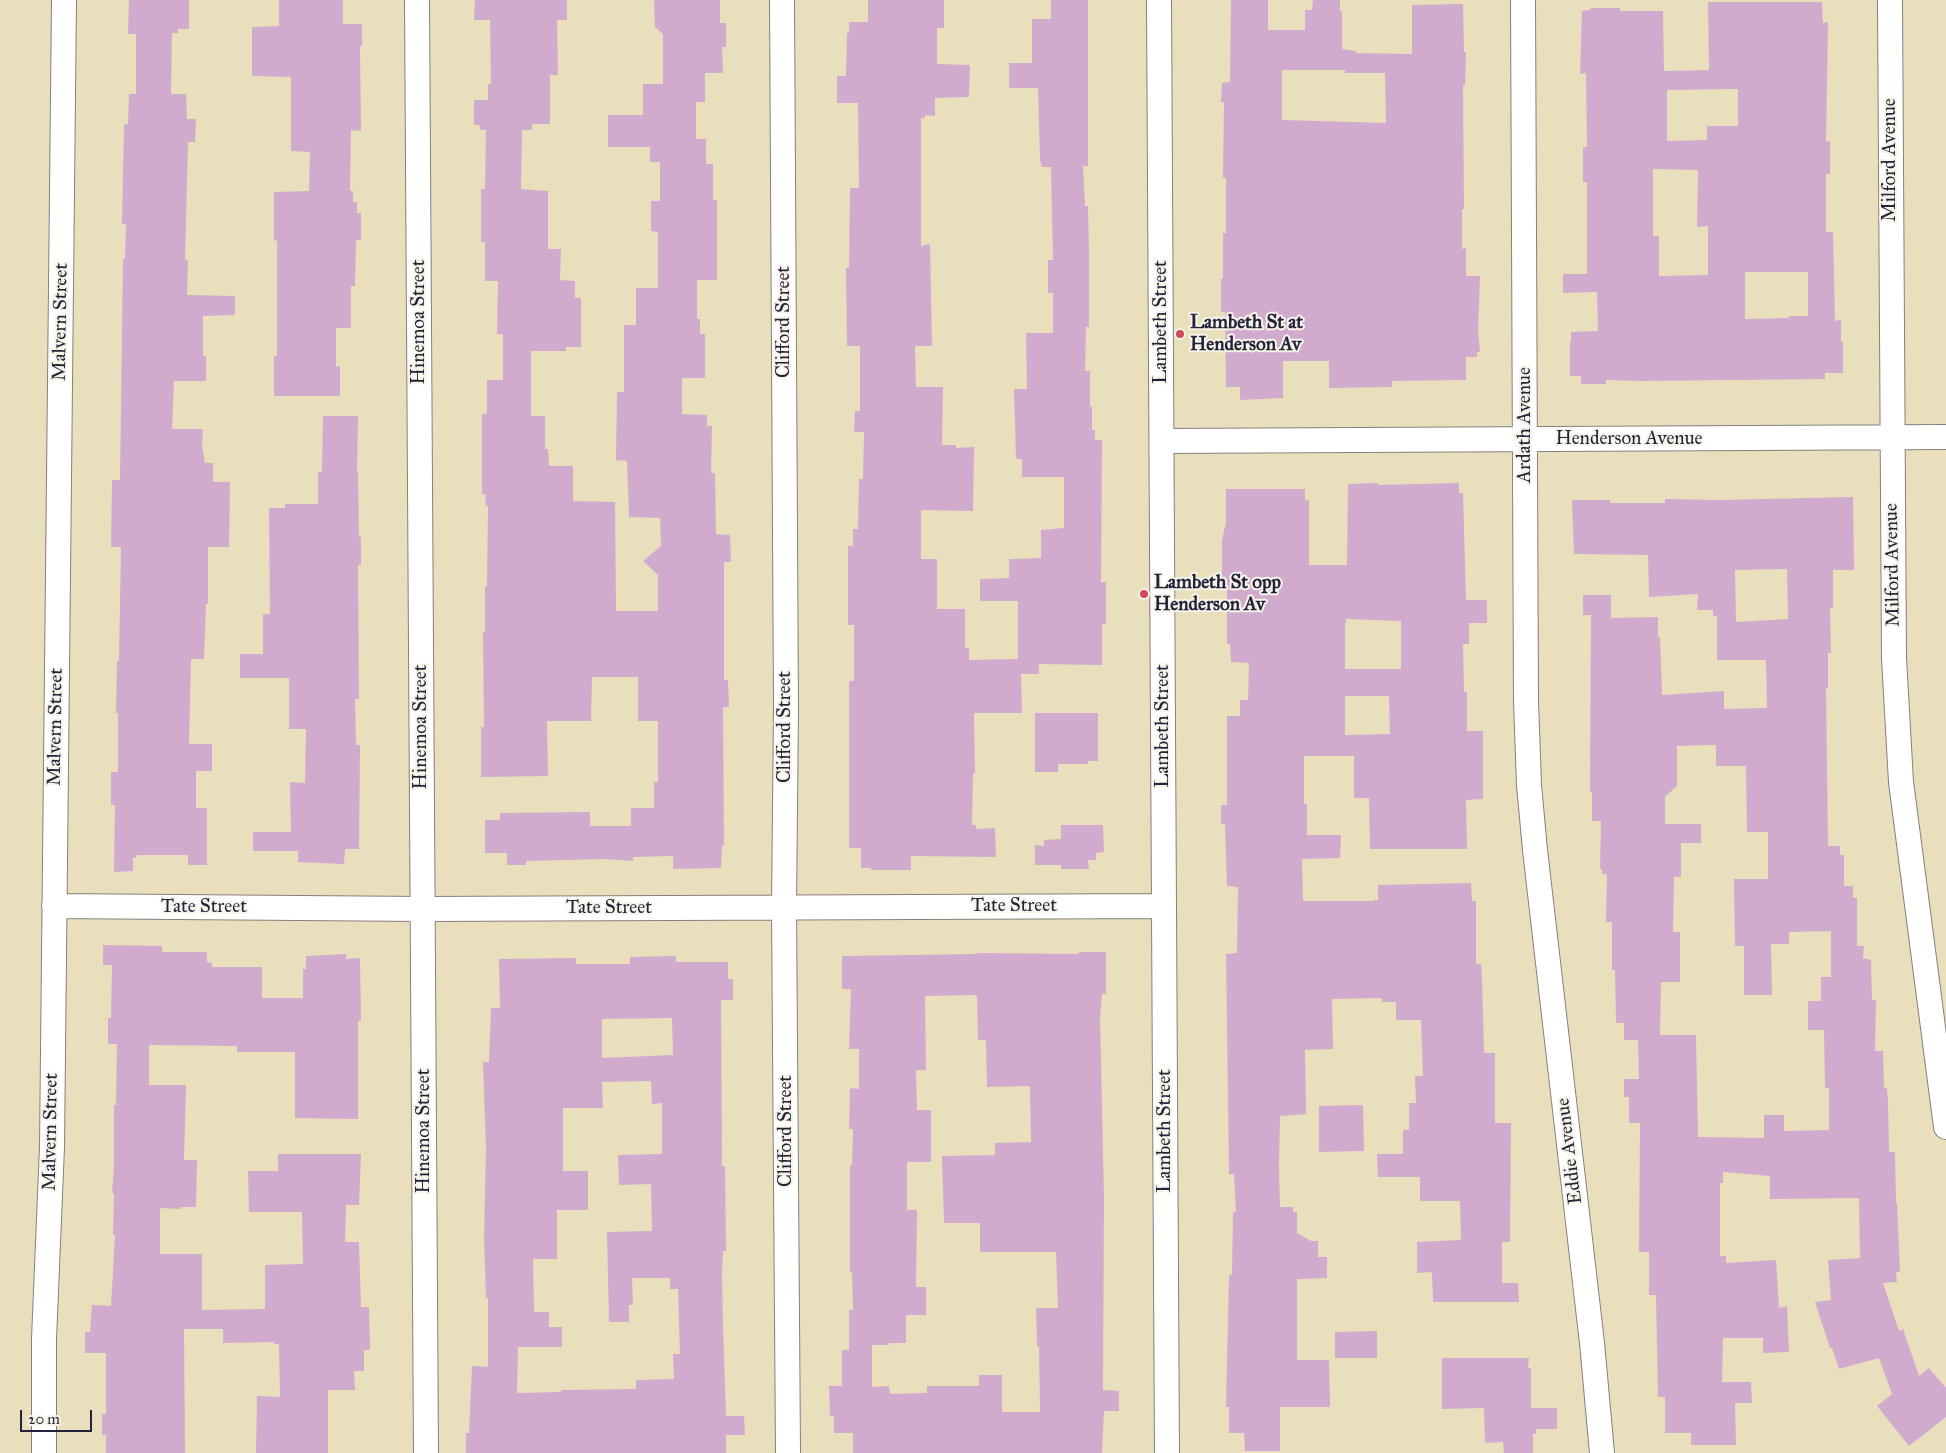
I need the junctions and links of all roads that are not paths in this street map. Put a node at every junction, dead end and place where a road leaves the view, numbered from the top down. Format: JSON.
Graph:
{"nodes":[{"id":1,"x":64,"y":0,"type":"edge"},
{"id":2,"x":417,"y":0,"type":"edge"},
{"id":3,"x":782,"y":0,"type":"edge"},
{"id":4,"x":1159,"y":0,"type":"edge"},
{"id":5,"x":1523,"y":0,"type":"edge"},
{"id":6,"x":1890,"y":0,"type":"edge"},
{"id":7,"x":1946,"y":437,"type":"edge"},
{"id":8,"x":1891,"y":438,"type":"junction"},
{"id":9,"x":1525,"y":439,"type":"junction"},
{"id":10,"x":1162,"y":441,"type":"junction"},
{"id":11,"x":1535,"y":850,"type":"joint"},
{"id":12,"x":54,"y":906,"type":"junction"},
{"id":13,"x":1164,"y":906,"type":"junction"},
{"id":14,"x":784,"y":908,"type":"junction"},
{"id":15,"x":422,"y":909,"type":"junction"},
{"id":16,"x":1946,"y":1127,"type":"edge"},
{"id":17,"x":44,"y":1453,"type":"edge"},
{"id":18,"x":426,"y":1453,"type":"edge"},
{"id":19,"x":788,"y":1453,"type":"edge"},
{"id":20,"x":1167,"y":1453,"type":"edge"},
{"id":21,"x":1602,"y":1453,"type":"edge"}],
"edges":[{"from":1,"to":12,"type":"street","name":"Malvern Street"},
{"from":2,"to":15,"type":"street","name":"Hinemoa Street"},
{"from":3,"to":14,"type":"street","name":"Clifford Street"},
{"from":4,"to":10,"type":"street","name":"Lambeth Street"},
{"from":5,"to":9,"type":"street","name":"Ardath Avenue"},
{"from":6,"to":8,"type":"street","name":"Milford Avenue"},
{"from":7,"to":8,"type":"street","name":"Henderson Avenue"},
{"from":8,"to":9,"type":"street","name":"Henderson Avenue"},
{"from":8,"to":16,"type":"street","name":"Milford Avenue"},
{"from":9,"to":10,"type":"street","name":"Henderson Avenue"},
{"from":9,"to":11,"type":"street","name":"Ardath Avenue"},
{"from":10,"to":13,"type":"street","name":"Lambeth Street"},
{"from":11,"to":21,"type":"street","name":"Eddie Avenue"},
{"from":12,"to":15,"type":"street","name":"Tate Street"},
{"from":12,"to":17,"type":"street","name":"Malvern Street"},
{"from":13,"to":14,"type":"street","name":"Tate Street"},
{"from":13,"to":20,"type":"street","name":"Lambeth Street"},
{"from":14,"to":15,"type":"street","name":"Tate Street"},
{"from":14,"to":19,"type":"street","name":"Clifford Street"},
{"from":15,"to":18,"type":"street","name":"Hinemoa Street"}]}
